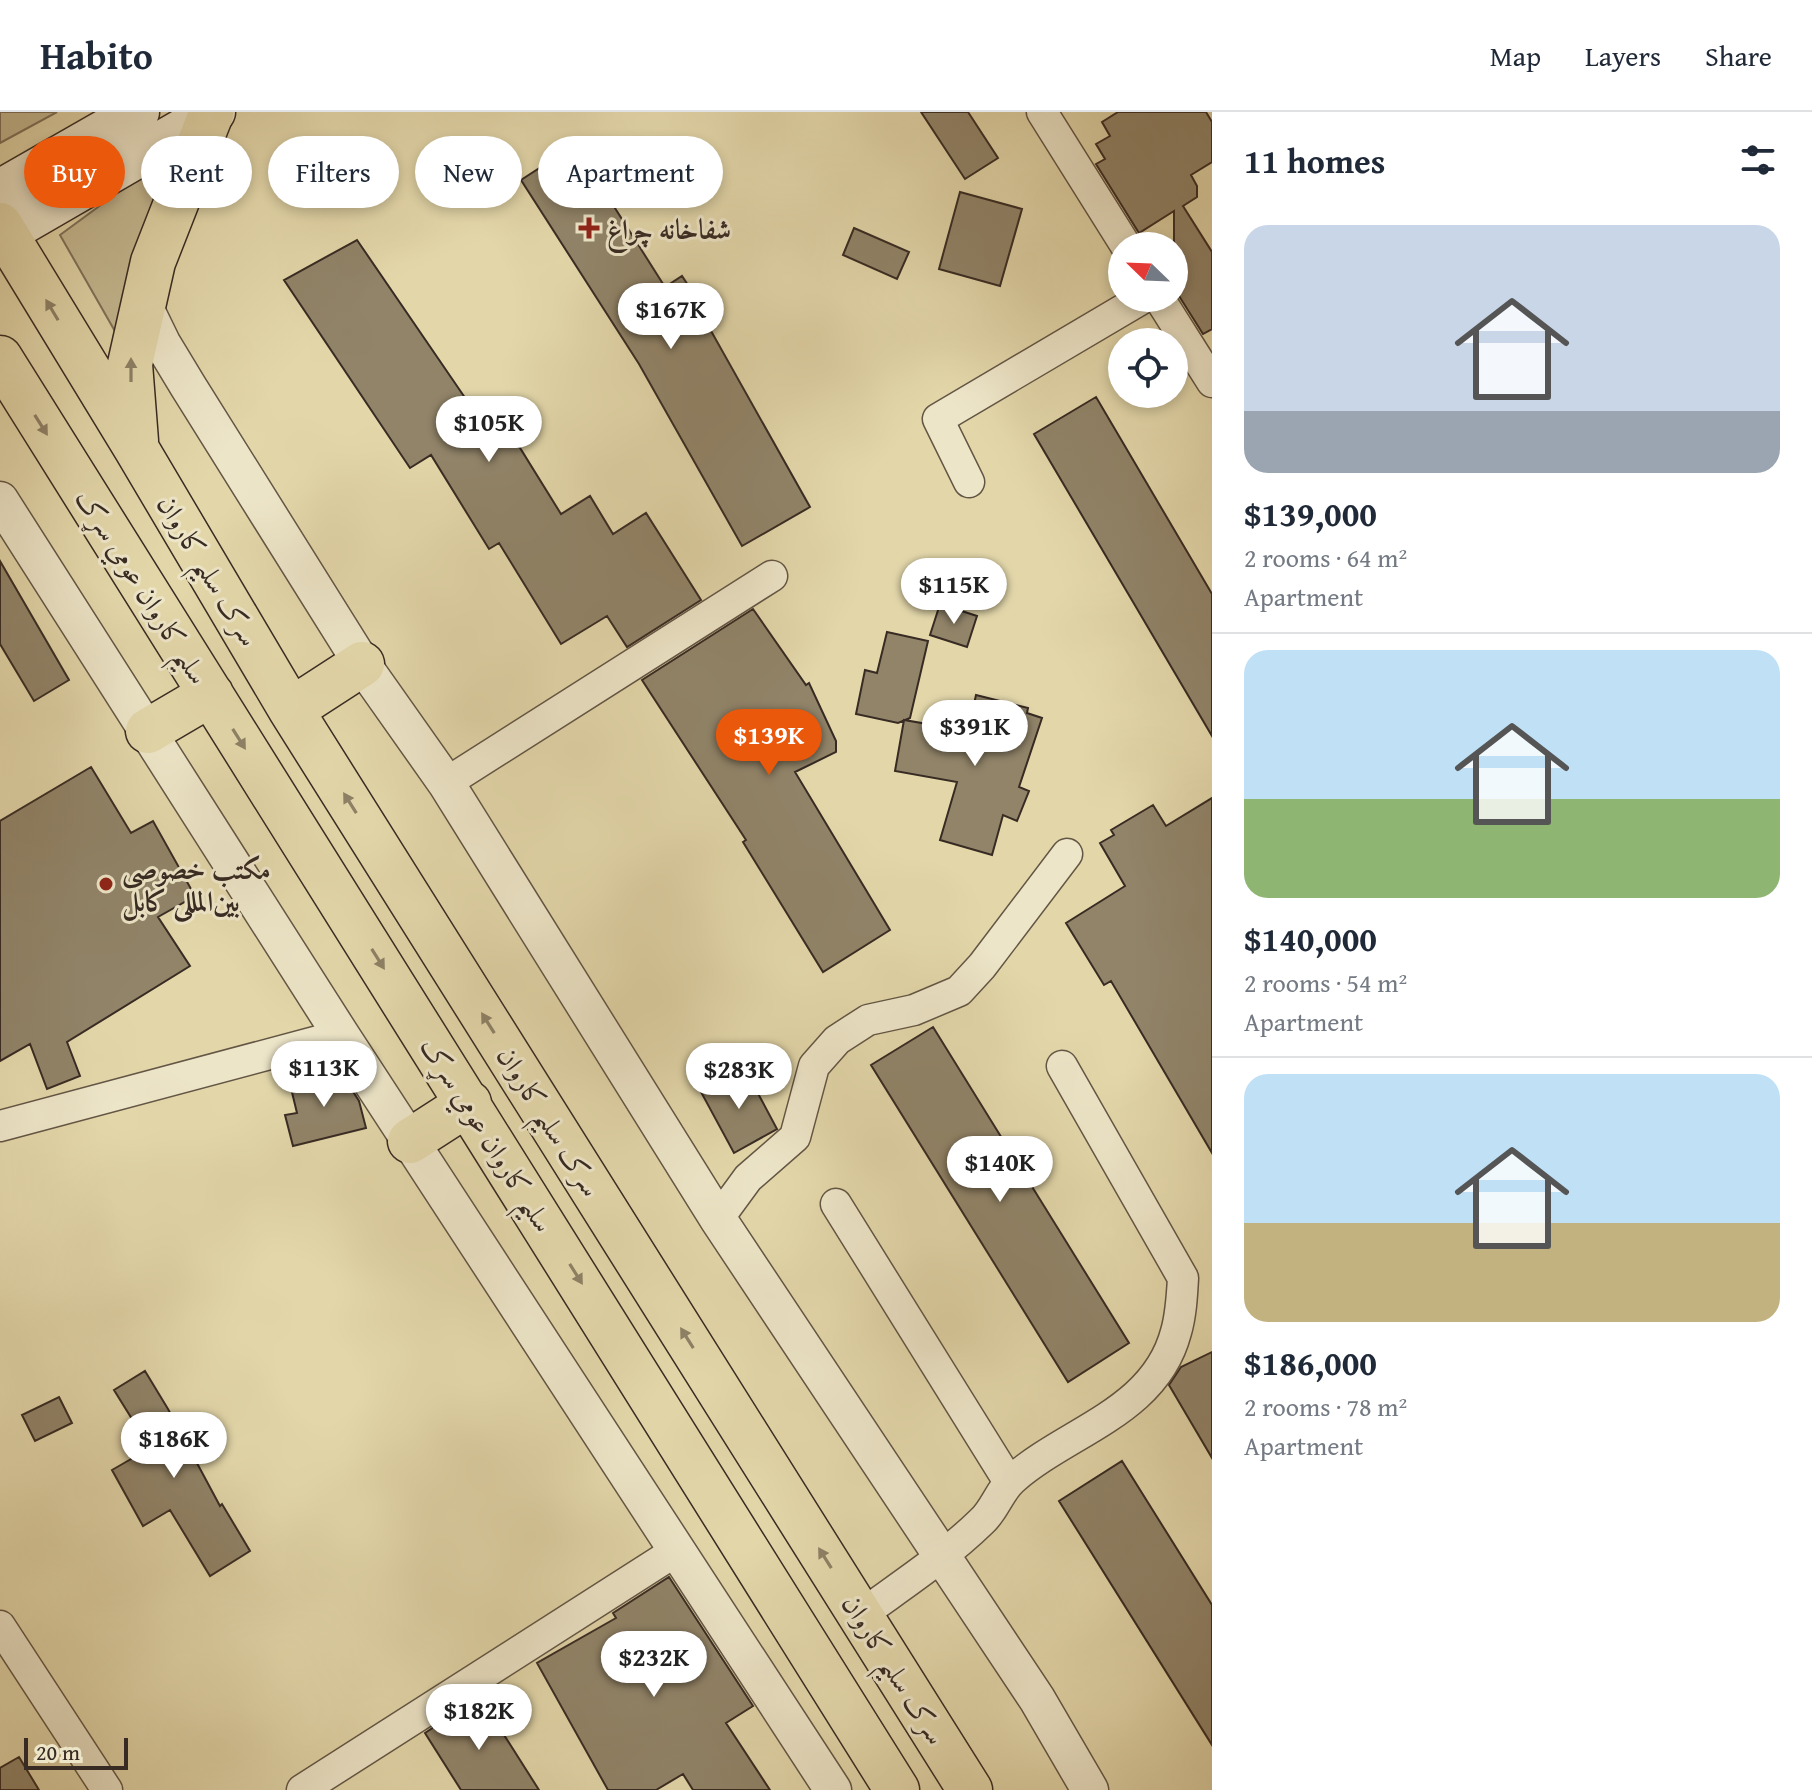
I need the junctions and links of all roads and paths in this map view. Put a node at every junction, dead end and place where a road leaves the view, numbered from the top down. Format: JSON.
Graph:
{"nodes":[{"id":1,"x":138,"y":112,"type":"edge"},
{"id":2,"x":213,"y":113,"type":"edge"},
{"id":3,"x":1051,"y":115,"type":"edge"},
{"id":4,"x":1,"y":221,"type":"edge"},
{"id":5,"x":1118,"y":232,"type":"edge"},
{"id":6,"x":143,"y":304,"type":"junction"},
{"id":7,"x":1119,"y":312,"type":"edge"},
{"id":8,"x":1168,"y":312,"type":"edge"},
{"id":9,"x":0,"y":358,"type":"edge"},
{"id":10,"x":1212,"y":382,"type":"edge"},
{"id":11,"x":136,"y":448,"type":"junction"},
{"id":12,"x":969,"y":482,"type":"dead end"},
{"id":13,"x":0,"y":500,"type":"edge"},
{"id":14,"x":772,"y":576,"type":"dead end"},
{"id":15,"x":362,"y":664,"type":"junction"},
{"id":16,"x":211,"y":694,"type":"junction"},
{"id":17,"x":291,"y":710,"type":"junction"},
{"id":18,"x":148,"y":731,"type":"junction"},
{"id":19,"x":446,"y":783,"type":"junction"},
{"id":20,"x":1067,"y":854,"type":"dead end"},
{"id":21,"x":341,"y":1035,"type":"junction"},
{"id":22,"x":1062,"y":1066,"type":"dead end"},
{"id":23,"x":469,"y":1103,"type":"junction"},
{"id":24,"x":0,"y":1126,"type":"edge"},
{"id":25,"x":410,"y":1141,"type":"junction"},
{"id":26,"x":836,"y":1204,"type":"dead end"},
{"id":27,"x":718,"y":1219,"type":"junction"},
{"id":28,"x":1009,"y":1482,"type":"junction"},
{"id":29,"x":676,"y":1551,"type":"junction"},
{"id":30,"x":941,"y":1558,"type":"junction"},
{"id":31,"x":861,"y":1615,"type":"junction"},
{"id":32,"x":0,"y":1626,"type":"edge"},
{"id":33,"x":107,"y":1790,"type":"edge"},
{"id":34,"x":302,"y":1790,"type":"edge"},
{"id":35,"x":833,"y":1790,"type":"edge"},
{"id":36,"x":897,"y":1790,"type":"edge"},
{"id":37,"x":970,"y":1790,"type":"edge"},
{"id":38,"x":1090,"y":1790,"type":"edge"}],
"edges":[{"from":1,"to":4,"type":"main road"},
{"from":2,"to":4,"type":"main road"},
{"from":2,"to":6,"type":"main road"},
{"from":3,"to":5,"type":"street"},
{"from":11,"to":4,"type":"main road","name":"سرک سلیم کاروان","one_way":true},
{"from":11,"to":6,"type":"main road","one_way":true},
{"from":6,"to":15,"type":"street"},
{"from":7,"to":12,"type":"street"},
{"from":8,"to":10,"type":"street"},
{"from":9,"to":16,"type":"main road","name":"سلیم کاروان عومي سړک","one_way":true},
{"from":11,"to":17,"type":"main road","name":"سرک سلیم کاروان"},
{"from":13,"to":18,"type":"street"},
{"from":14,"to":19,"type":"street"},
{"from":15,"to":17,"type":"main road"},
{"from":15,"to":19,"type":"street"},
{"from":16,"to":18,"type":"main road"},
{"from":16,"to":23,"type":"main road","name":"سلیم کاروان عومي سړک","one_way":true},
{"from":31,"to":17,"type":"main road","name":"سرک سلیم کاروان","one_way":true},
{"from":18,"to":21,"type":"street"},
{"from":19,"to":27,"type":"street"},
{"from":20,"to":27,"type":"street"},
{"from":21,"to":24,"type":"street"},
{"from":21,"to":25,"type":"street"},
{"from":22,"to":28,"type":"street"},
{"from":23,"to":25,"type":"main road"},
{"from":23,"to":36,"type":"main road","name":"سلیم کاروان عومي سړک","one_way":true},
{"from":25,"to":29,"type":"street"},
{"from":26,"to":28,"type":"street"},
{"from":27,"to":30,"type":"street"},
{"from":28,"to":30,"type":"street"},
{"from":29,"to":34,"type":"street"},
{"from":29,"to":35,"type":"street"},
{"from":30,"to":31,"type":"street"},
{"from":30,"to":38,"type":"street"},
{"from":31,"to":37,"type":"main road","name":"سرک سلیم کاروان"},
{"from":32,"to":33,"type":"street"}]}
